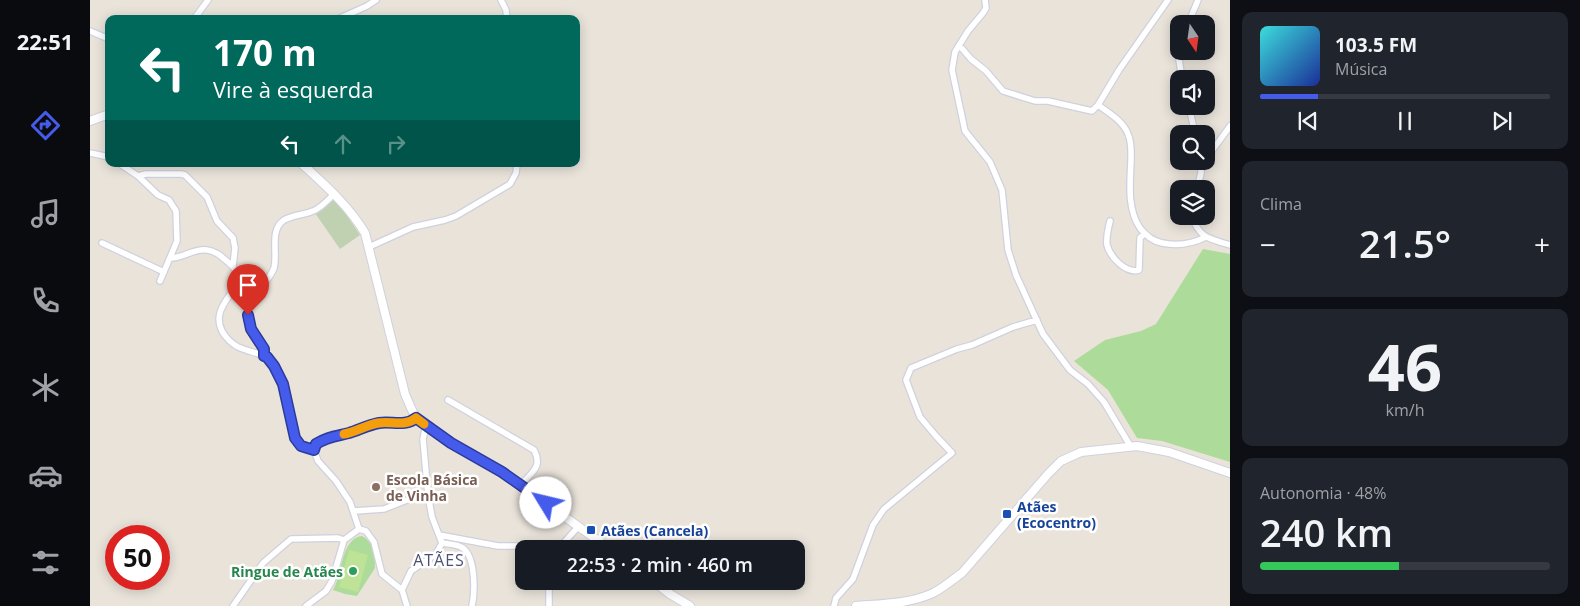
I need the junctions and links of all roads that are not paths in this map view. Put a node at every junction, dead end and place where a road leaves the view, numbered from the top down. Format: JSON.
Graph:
{"nodes":[{"id":1,"x":208,"y":0,"type":"edge"},
{"id":2,"x":376,"y":0,"type":"edge"},
{"id":3,"x":501,"y":0,"type":"edge"},
{"id":4,"x":985,"y":0,"type":"edge"},
{"id":5,"x":1168,"y":0,"type":"edge"},
{"id":6,"x":1198,"y":0,"type":"edge"},
{"id":7,"x":197,"y":15,"type":"edge"},
{"id":8,"x":347,"y":15,"type":"edge"},
{"id":9,"x":507,"y":15,"type":"edge"},
{"id":10,"x":1192,"y":15,"type":"edge"},
{"id":11,"x":90,"y":31,"type":"edge"},
{"id":12,"x":105,"y":37,"type":"edge"},
{"id":13,"x":959,"y":45,"type":"junction"},
{"id":14,"x":1098,"y":105,"type":"junction"},
{"id":15,"x":105,"y":115,"type":"edge"},
{"id":16,"x":90,"y":121,"type":"edge"},
{"id":17,"x":1230,"y":126,"type":"edge"},
{"id":18,"x":1215,"y":145,"type":"edge"},
{"id":19,"x":90,"y":153,"type":"edge"},
{"id":20,"x":105,"y":156,"type":"edge"},
{"id":21,"x":124,"y":167,"type":"edge"},
{"id":22,"x":305,"y":167,"type":"edge"},
{"id":23,"x":517,"y":167,"type":"edge"},
{"id":24,"x":138,"y":176,"type":"junction"},
{"id":25,"x":334,"y":194,"type":"junction"},
{"id":26,"x":1110,"y":221,"type":"dead end"},
{"id":27,"x":1195,"y":225,"type":"edge"},
{"id":28,"x":1144,"y":234,"type":"junction"},
{"id":29,"x":1206,"y":237,"type":"junction"},
{"id":30,"x":102,"y":242,"type":"dead end"},
{"id":31,"x":1230,"y":245,"type":"edge"},
{"id":32,"x":369,"y":247,"type":"junction"},
{"id":33,"x":170,"y":258,"type":"junction"},
{"id":34,"x":233,"y":266,"type":"junction"},
{"id":35,"x":164,"y":272,"type":"junction"},
{"id":36,"x":160,"y":281,"type":"dead end"},
{"id":37,"x":1036,"y":320,"type":"junction"},
{"id":38,"x":264,"y":356,"type":"junction"},
{"id":39,"x":448,"y":400,"type":"dead end"},
{"id":40,"x":416,"y":418,"type":"junction"},
{"id":41,"x":426,"y":425,"type":"junction"},
{"id":42,"x":1131,"y":447,"type":"junction"},
{"id":43,"x":314,"y":450,"type":"junction"},
{"id":44,"x":1230,"y":473,"type":"edge"},
{"id":45,"x":521,"y":486,"type":"junction"},
{"id":46,"x":428,"y":495,"type":"junction"},
{"id":47,"x":354,"y":511,"type":"junction"},
{"id":48,"x":578,"y":526,"type":"junction"},
{"id":49,"x":359,"y":529,"type":"junction"},
{"id":50,"x":439,"y":535,"type":"junction"},
{"id":51,"x":344,"y":540,"type":"junction"},
{"id":52,"x":566,"y":540,"type":"edge"},
{"id":53,"x":597,"y":540,"type":"edge"},
{"id":54,"x":442,"y":542,"type":"junction"},
{"id":55,"x":515,"y":546,"type":"edge"},
{"id":56,"x":402,"y":590,"type":"junction"},
{"id":57,"x":549,"y":590,"type":"edge"},
{"id":58,"x":665,"y":590,"type":"edge"},
{"id":59,"x":233,"y":606,"type":"edge"},
{"id":60,"x":306,"y":606,"type":"edge"},
{"id":61,"x":407,"y":606,"type":"edge"},
{"id":62,"x":472,"y":606,"type":"edge"},
{"id":63,"x":549,"y":606,"type":"edge"},
{"id":64,"x":690,"y":606,"type":"edge"},
{"id":65,"x":834,"y":606,"type":"edge"},
{"id":66,"x":856,"y":606,"type":"edge"}],
"edges":[{"from":1,"to":7,"type":"street"},
{"from":2,"to":8,"type":"street"},
{"from":3,"to":9,"type":"street"},
{"from":4,"to":13,"type":"street"},
{"from":5,"to":14,"type":"street"},
{"from":6,"to":10,"type":"street"},
{"from":11,"to":12,"type":"street"},
{"from":13,"to":14,"type":"street"},
{"from":13,"to":37,"type":"street"},
{"from":14,"to":28,"type":"street"},
{"from":15,"to":16,"type":"main road"},
{"from":17,"to":18,"type":"street"},
{"from":19,"to":20,"type":"street"},
{"from":21,"to":24,"type":"street"},
{"from":22,"to":25,"type":"main road"},
{"from":23,"to":32,"type":"street"},
{"from":24,"to":33,"type":"street"},
{"from":24,"to":34,"type":"street"},
{"from":25,"to":32,"type":"main road"},
{"from":25,"to":38,"type":"street"},
{"from":26,"to":28,"type":"street"},
{"from":27,"to":29,"type":"street"},
{"from":28,"to":29,"type":"street"},
{"from":29,"to":31,"type":"street"},
{"from":30,"to":35,"type":"street"},
{"from":32,"to":40,"type":"main road"},
{"from":33,"to":34,"type":"street"},
{"from":33,"to":35,"type":"street"},
{"from":34,"to":38,"type":"street"},
{"from":35,"to":36,"type":"street"},
{"from":37,"to":42,"type":"street"},
{"from":37,"to":65,"type":"street"},
{"from":38,"to":43,"type":"street"},
{"from":39,"to":45,"type":"street"},
{"from":40,"to":41,"type":"main road"},
{"from":40,"to":43,"type":"street"},
{"from":41,"to":45,"type":"main road"},
{"from":41,"to":46,"type":"street"},
{"from":42,"to":44,"type":"main road"},
{"from":42,"to":66,"type":"main road"},
{"from":43,"to":47,"type":"street"},
{"from":45,"to":48,"type":"main road"},
{"from":46,"to":47,"type":"street"},
{"from":46,"to":50,"type":"street"},
{"from":47,"to":49,"type":"street"},
{"from":48,"to":52,"type":"street"},
{"from":48,"to":53,"type":"main road"},
{"from":49,"to":51,"type":"street"},
{"from":49,"to":56,"type":"street"},
{"from":50,"to":54,"type":"street"},
{"from":50,"to":55,"type":"street"},
{"from":51,"to":59,"type":"street"},
{"from":51,"to":60,"type":"street"},
{"from":54,"to":56,"type":"street"},
{"from":54,"to":62,"type":"street"},
{"from":56,"to":61,"type":"street"},
{"from":57,"to":63,"type":"street"},
{"from":58,"to":64,"type":"main road"}]}
